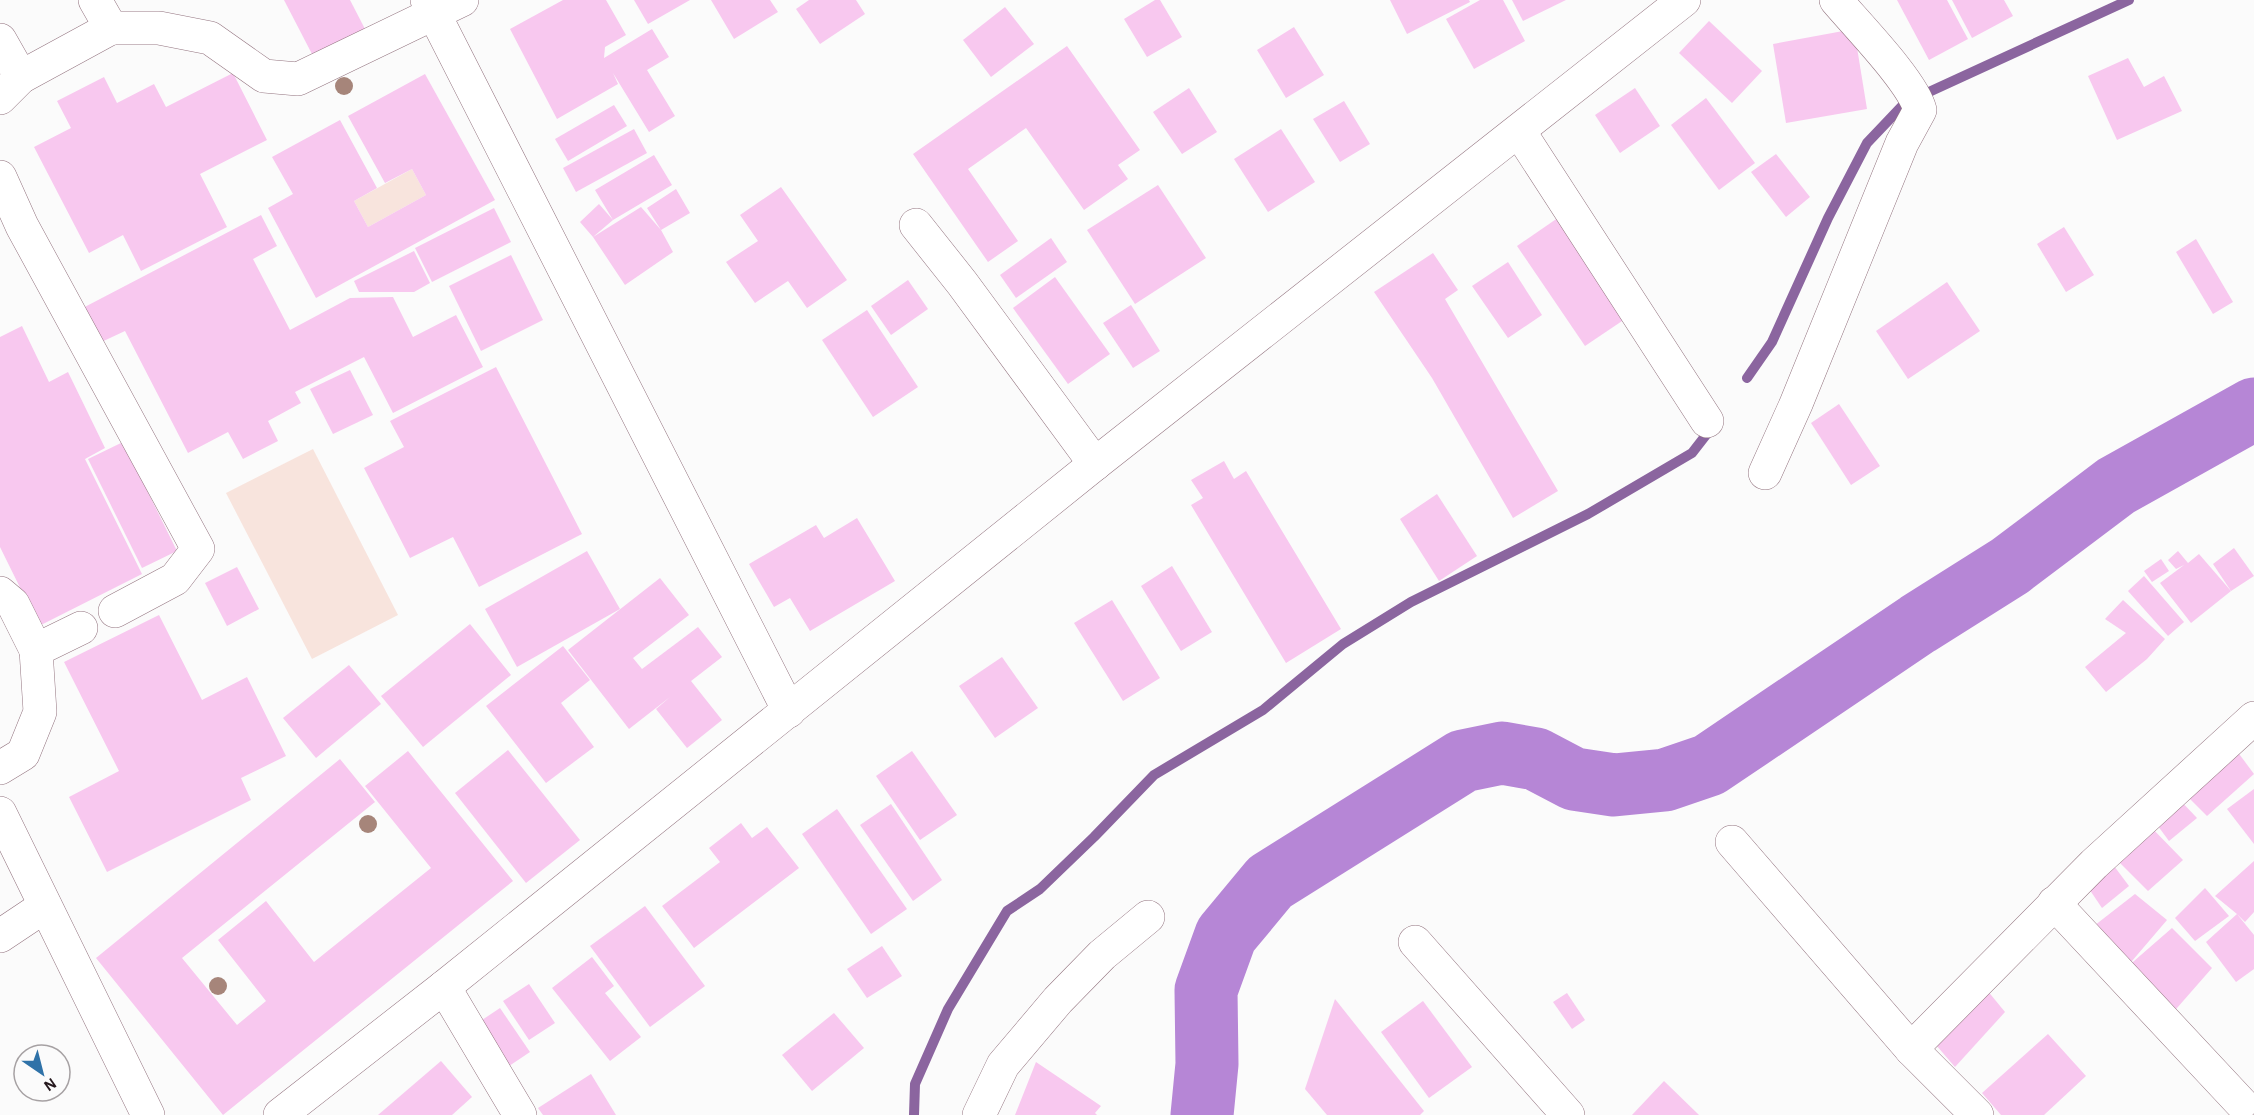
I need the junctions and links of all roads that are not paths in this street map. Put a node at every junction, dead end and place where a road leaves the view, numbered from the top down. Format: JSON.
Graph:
{"nodes":[{"id":1,"x":1684,"y":0,"type":"edge"},
{"id":2,"x":1836,"y":0,"type":"edge"},
{"id":3,"x":441,"y":5,"type":"edge"},
{"id":4,"x":103,"y":14,"type":"edge"},
{"id":5,"x":0,"y":40,"type":"edge"},
{"id":6,"x":10,"y":87,"type":"edge"},
{"id":7,"x":1519,"y":131,"type":"junction"},
{"id":8,"x":0,"y":177,"type":"edge"},
{"id":9,"x":916,"y":225,"type":"dead end"},
{"id":10,"x":11,"y":231,"type":"edge"},
{"id":11,"x":1707,"y":421,"type":"dead end"},
{"id":12,"x":1095,"y":464,"type":"junction"},
{"id":13,"x":1765,"y":473,"type":"dead end"},
{"id":14,"x":0,"y":593,"type":"edge"},
{"id":15,"x":115,"y":611,"type":"dead end"},
{"id":16,"x":81,"y":628,"type":"dead end"},
{"id":17,"x":36,"y":650,"type":"junction"},
{"id":18,"x":789,"y":711,"type":"junction"},
{"id":19,"x":2254,"y":718,"type":"edge"},
{"id":20,"x":0,"y":768,"type":"edge"},
{"id":21,"x":0,"y":813,"type":"edge"},
{"id":22,"x":1732,"y":842,"type":"dead end"},
{"id":23,"x":2054,"y":903,"type":"junction"},
{"id":24,"x":45,"y":906,"type":"junction"},
{"id":25,"x":1148,"y":917,"type":"dead end"},
{"id":26,"x":0,"y":936,"type":"edge"},
{"id":27,"x":1415,"y":942,"type":"dead end"},
{"id":28,"x":444,"y":987,"type":"junction"},
{"id":29,"x":1911,"y":1049,"type":"junction"},
{"id":30,"x":2240,"y":1103,"type":"edge"},
{"id":31,"x":148,"y":1115,"type":"edge"},
{"id":32,"x":280,"y":1115,"type":"edge"},
{"id":33,"x":520,"y":1115,"type":"edge"},
{"id":34,"x":979,"y":1115,"type":"edge"},
{"id":35,"x":1568,"y":1115,"type":"edge"},
{"id":36,"x":1977,"y":1115,"type":"edge"}],
"edges":[{"from":1,"to":7,"type":"street"},
{"from":2,"to":13,"type":"street"},
{"from":3,"to":4,"type":"street"},
{"from":3,"to":18,"type":"street"},
{"from":4,"to":6,"type":"street"},
{"from":5,"to":6,"type":"street"},
{"from":7,"to":11,"type":"street"},
{"from":7,"to":12,"type":"street"},
{"from":8,"to":10,"type":"street"},
{"from":9,"to":12,"type":"street"},
{"from":10,"to":15,"type":"street"},
{"from":12,"to":18,"type":"street"},
{"from":14,"to":17,"type":"street"},
{"from":16,"to":17,"type":"street"},
{"from":17,"to":20,"type":"street"},
{"from":18,"to":28,"type":"street"},
{"from":19,"to":23,"type":"street"},
{"from":21,"to":24,"type":"street"},
{"from":22,"to":29,"type":"street"},
{"from":23,"to":29,"type":"street"},
{"from":23,"to":30,"type":"street"},
{"from":24,"to":26,"type":"street"},
{"from":24,"to":31,"type":"street"},
{"from":25,"to":34,"type":"street"},
{"from":27,"to":35,"type":"street"},
{"from":28,"to":32,"type":"street"},
{"from":28,"to":33,"type":"street"},
{"from":29,"to":36,"type":"street"}]}
